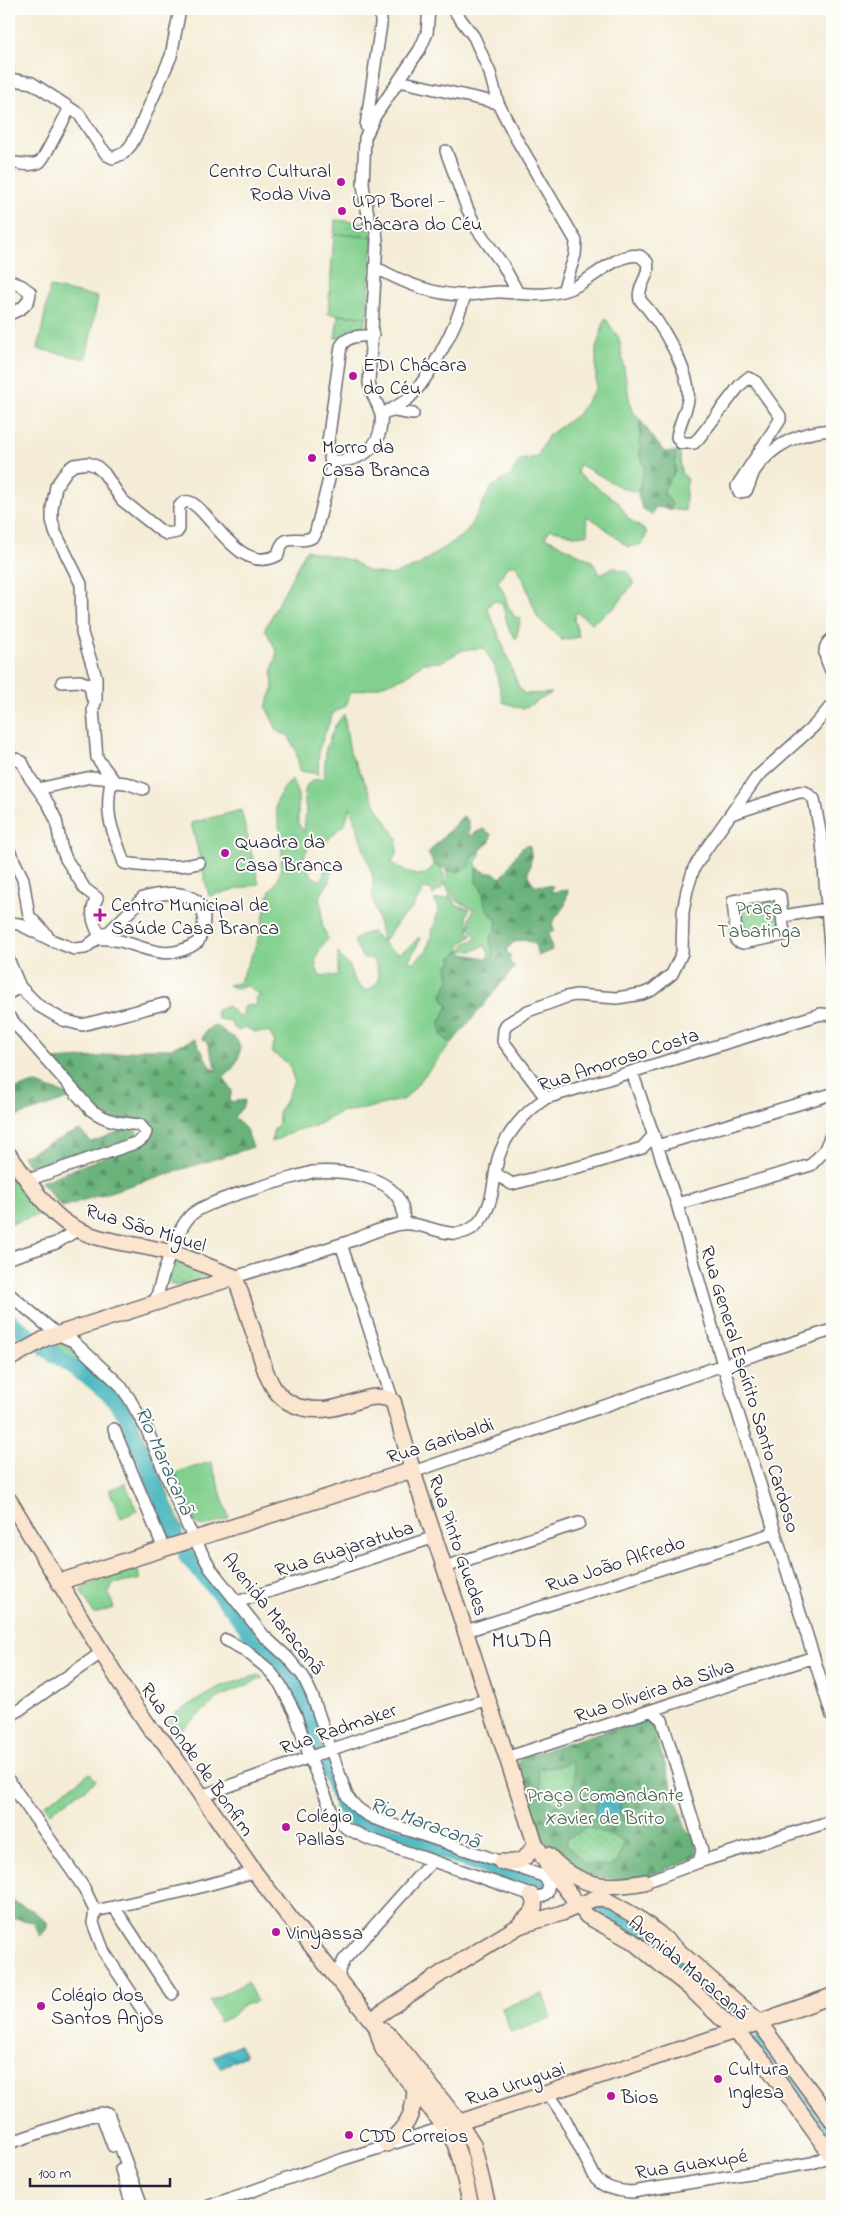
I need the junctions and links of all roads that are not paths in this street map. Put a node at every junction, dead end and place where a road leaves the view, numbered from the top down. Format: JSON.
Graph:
{"nodes":[{"id":1,"x":180,"y":9,"type":"edge"},
{"id":2,"x":381,"y":9,"type":"edge"},
{"id":3,"x":429,"y":9,"type":"edge"},
{"id":4,"x":453,"y":9,"type":"edge"},
{"id":5,"x":9,"y":79,"type":"edge"},
{"id":6,"x":399,"y":82,"type":"junction"},
{"id":7,"x":498,"y":103,"type":"junction"},
{"id":8,"x":70,"y":108,"type":"junction"},
{"id":9,"x":365,"y":138,"type":"junction"},
{"id":10,"x":446,"y":150,"type":"dead end"},
{"id":11,"x":9,"y":162,"type":"edge"},
{"id":12,"x":376,"y":268,"type":"junction"},
{"id":13,"x":9,"y":280,"type":"edge"},
{"id":14,"x":563,"y":291,"type":"junction"},
{"id":15,"x":518,"y":293,"type":"junction"},
{"id":16,"x":465,"y":295,"type":"junction"},
{"id":17,"x":9,"y":314,"type":"edge"},
{"id":18,"x":373,"y":335,"type":"junction"},
{"id":19,"x":385,"y":413,"type":"junction"},
{"id":20,"x":413,"y":414,"type":"dead end"},
{"id":21,"x":832,"y":430,"type":"edge"},
{"id":22,"x":332,"y":461,"type":"junction"},
{"id":23,"x":832,"y":638,"type":"edge"},
{"id":24,"x":832,"y":673,"type":"edge"},
{"id":25,"x":62,"y":682,"type":"dead end"},
{"id":26,"x":832,"y":705,"type":"edge"},
{"id":27,"x":93,"y":709,"type":"junction"},
{"id":28,"x":9,"y":761,"type":"edge"},
{"id":29,"x":113,"y":780,"type":"junction"},
{"id":30,"x":38,"y":789,"type":"junction"},
{"id":31,"x":142,"y":789,"type":"dead end"},
{"id":32,"x":731,"y":814,"type":"junction"},
{"id":33,"x":9,"y":851,"type":"edge"},
{"id":34,"x":199,"y":863,"type":"dead end"},
{"id":35,"x":826,"y":909,"type":"junction"},
{"id":36,"x":783,"y":916,"type":"junction"},
{"id":37,"x":9,"y":923,"type":"edge"},
{"id":38,"x":99,"y":937,"type":"junction"},
{"id":39,"x":51,"y":940,"type":"junction"},
{"id":40,"x":9,"y":961,"type":"edge"},
{"id":41,"x":832,"y":972,"type":"edge"},
{"id":42,"x":20,"y":987,"type":"junction"},
{"id":43,"x":9,"y":993,"type":"edge"},
{"id":44,"x":164,"y":1004,"type":"dead end"},
{"id":45,"x":832,"y":1015,"type":"edge"},
{"id":46,"x":9,"y":1017,"type":"edge"},
{"id":47,"x":632,"y":1072,"type":"junction"},
{"id":48,"x":832,"y":1094,"type":"edge"},
{"id":49,"x":546,"y":1098,"type":"junction"},
{"id":50,"x":832,"y":1133,"type":"edge"},
{"id":51,"x":656,"y":1141,"type":"junction"},
{"id":52,"x":9,"y":1155,"type":"edge"},
{"id":53,"x":496,"y":1174,"type":"junction"},
{"id":54,"x":28,"y":1180,"type":"junction"},
{"id":55,"x":677,"y":1204,"type":"junction"},
{"id":56,"x":403,"y":1224,"type":"junction"},
{"id":57,"x":78,"y":1230,"type":"junction"},
{"id":58,"x":341,"y":1244,"type":"junction"},
{"id":59,"x":171,"y":1252,"type":"junction"},
{"id":60,"x":9,"y":1258,"type":"edge"},
{"id":61,"x":236,"y":1277,"type":"junction"},
{"id":62,"x":9,"y":1294,"type":"edge"},
{"id":63,"x":155,"y":1302,"type":"junction"},
{"id":64,"x":832,"y":1330,"type":"edge"},
{"id":65,"x":52,"y":1336,"type":"junction"},
{"id":66,"x":9,"y":1359,"type":"edge"},
{"id":67,"x":723,"y":1365,"type":"junction"},
{"id":68,"x":392,"y":1401,"type":"junction"},
{"id":69,"x":114,"y":1429,"type":"dead end"},
{"id":70,"x":413,"y":1472,"type":"junction"},
{"id":71,"x":9,"y":1500,"type":"edge"},
{"id":72,"x":579,"y":1523,"type":"dead end"},
{"id":73,"x":774,"y":1533,"type":"junction"},
{"id":74,"x":435,"y":1537,"type":"junction"},
{"id":75,"x":179,"y":1545,"type":"junction"},
{"id":76,"x":445,"y":1567,"type":"junction"},
{"id":77,"x":59,"y":1582,"type":"junction"},
{"id":78,"x":237,"y":1602,"type":"junction"},
{"id":79,"x":466,"y":1630,"type":"junction"},
{"id":80,"x":226,"y":1640,"type":"dead end"},
{"id":81,"x":101,"y":1653,"type":"junction"},
{"id":82,"x":814,"y":1657,"type":"junction"},
{"id":83,"x":488,"y":1699,"type":"junction"},
{"id":84,"x":652,"y":1711,"type":"junction"},
{"id":85,"x":832,"y":1716,"type":"edge"},
{"id":86,"x":9,"y":1717,"type":"edge"},
{"id":87,"x":331,"y":1750,"type":"junction"},
{"id":88,"x":313,"y":1757,"type":"junction"},
{"id":89,"x":507,"y":1759,"type":"junction"},
{"id":90,"x":9,"y":1781,"type":"edge"},
{"id":91,"x":201,"y":1796,"type":"junction"},
{"id":92,"x":832,"y":1821,"type":"edge"},
{"id":93,"x":534,"y":1841,"type":"junction"},
{"id":94,"x":432,"y":1861,"type":"junction"},
{"id":95,"x":501,"y":1862,"type":"junction"},
{"id":96,"x":698,"y":1862,"type":"junction"},
{"id":97,"x":254,"y":1872,"type":"junction"},
{"id":98,"x":645,"y":1882,"type":"junction"},
{"id":99,"x":531,"y":1895,"type":"junction"},
{"id":100,"x":578,"y":1906,"type":"junction"},
{"id":101,"x":114,"y":1907,"type":"junction"},
{"id":102,"x":95,"y":1911,"type":"junction"},
{"id":103,"x":637,"y":1916,"type":"junction"},
{"id":104,"x":519,"y":1926,"type":"junction"},
{"id":105,"x":339,"y":1980,"type":"junction"},
{"id":106,"x":172,"y":1994,"type":"dead end"},
{"id":107,"x":832,"y":1996,"type":"edge"},
{"id":108,"x":147,"y":2017,"type":"dead end"},
{"id":109,"x":758,"y":2021,"type":"junction"},
{"id":110,"x":374,"y":2023,"type":"junction"},
{"id":111,"x":735,"y":2031,"type":"junction"},
{"id":112,"x":415,"y":2090,"type":"junction"},
{"id":113,"x":548,"y":2093,"type":"junction"},
{"id":114,"x":101,"y":2113,"type":"junction"},
{"id":115,"x":832,"y":2120,"type":"edge"},
{"id":116,"x":459,"y":2122,"type":"junction"},
{"id":117,"x":444,"y":2127,"type":"junction"},
{"id":118,"x":9,"y":2143,"type":"edge"},
{"id":119,"x":387,"y":2144,"type":"junction"},
{"id":120,"x":831,"y":2154,"type":"edge"},
{"id":121,"x":241,"y":2201,"type":"edge"},
{"id":122,"x":132,"y":2206,"type":"edge"},
{"id":123,"x":142,"y":2206,"type":"edge"},
{"id":124,"x":209,"y":2206,"type":"edge"},
{"id":125,"x":470,"y":2206,"type":"edge"},
{"id":126,"x":488,"y":2206,"type":"edge"}],
"edges":[{"from":1,"to":8,"type":"street"},
{"from":2,"to":9,"type":"street"},
{"from":3,"to":6,"type":"street"},
{"from":4,"to":7,"type":"street"},
{"from":5,"to":8,"type":"street"},
{"from":6,"to":7,"type":"street"},
{"from":6,"to":9,"type":"street"},
{"from":7,"to":14,"type":"street"},
{"from":8,"to":11,"type":"street"},
{"from":9,"to":12,"type":"street"},
{"from":10,"to":15,"type":"street"},
{"from":12,"to":16,"type":"street"},
{"from":12,"to":18,"type":"street"},
{"from":13,"to":17,"type":"street"},
{"from":14,"to":15,"type":"street"},
{"from":14,"to":21,"type":"street"},
{"from":15,"to":16,"type":"street"},
{"from":16,"to":19,"type":"street"},
{"from":18,"to":19,"type":"street"},
{"from":18,"to":22,"type":"street"},
{"from":19,"to":20,"type":"street"},
{"from":19,"to":22,"type":"street"},
{"from":22,"to":27,"type":"street"},
{"from":23,"to":24,"type":"street"},
{"from":25,"to":27,"type":"street"},
{"from":26,"to":32,"type":"street"},
{"from":27,"to":29,"type":"street"},
{"from":28,"to":30,"type":"street"},
{"from":29,"to":30,"type":"street"},
{"from":29,"to":31,"type":"street"},
{"from":29,"to":34,"type":"street"},
{"from":30,"to":38,"type":"street"},
{"from":32,"to":35,"type":"street"},
{"from":32,"to":49,"type":"street"},
{"from":33,"to":39,"type":"street"},
{"from":35,"to":36,"type":"street"},
{"from":35,"to":41,"type":"street"},
{"from":36,"to":36,"type":"street"},
{"from":37,"to":39,"type":"street"},
{"from":38,"to":38,"type":"street"},
{"from":38,"to":39,"type":"street"},
{"from":40,"to":42,"type":"street"},
{"from":42,"to":43,"type":"street"},
{"from":42,"to":44,"type":"street"},
{"from":45,"to":47,"type":"street","name":"Rua Amoroso Costa"},
{"from":46,"to":54,"type":"street"},
{"from":47,"to":49,"type":"street","name":"Rua Amoroso Costa"},
{"from":47,"to":51,"type":"street","name":"Rua General Espírito Santo Cardoso"},
{"from":48,"to":51,"type":"street"},
{"from":49,"to":53,"type":"street","name":"Rua Amoroso Costa"},
{"from":50,"to":55,"type":"street"},
{"from":51,"to":53,"type":"street"},
{"from":51,"to":55,"type":"street","name":"Rua General Espírito Santo Cardoso"},
{"from":52,"to":54,"type":"street","name":"Rua São Miguel"},
{"from":53,"to":56,"type":"street","name":"Rua Amoroso Costa"},
{"from":54,"to":57,"type":"street","name":"Rua São Miguel"},
{"from":55,"to":67,"type":"street","name":"Rua General Espírito Santo Cardoso"},
{"from":56,"to":58,"type":"street"},
{"from":56,"to":59,"type":"street"},
{"from":57,"to":59,"type":"street","name":"Rua São Miguel"},
{"from":57,"to":60,"type":"street"},
{"from":58,"to":61,"type":"street"},
{"from":58,"to":68,"type":"street","name":"Rua Pinto Guedes"},
{"from":59,"to":61,"type":"street","name":"Rua São Miguel"},
{"from":59,"to":63,"type":"street"},
{"from":61,"to":63,"type":"street"},
{"from":61,"to":68,"type":"street"},
{"from":62,"to":65,"type":"street","name":"Avenida Maracanã"},
{"from":63,"to":65,"type":"street"},
{"from":64,"to":67,"type":"street","name":"Rua Garibaldi"},
{"from":65,"to":66,"type":"street"},
{"from":65,"to":75,"type":"street","name":"Avenida Maracanã"},
{"from":67,"to":70,"type":"street","name":"Rua Garibaldi"},
{"from":67,"to":73,"type":"street","name":"Rua General Espírito Santo Cardoso"},
{"from":68,"to":70,"type":"street","name":"Rua Pinto Guedes"},
{"from":69,"to":75,"type":"street","name":"Avenida Maracanã"},
{"from":70,"to":74,"type":"street","name":"Rua Pinto Guedes"},
{"from":70,"to":75,"type":"street","name":"Rua Garibaldi"},
{"from":71,"to":77,"type":"street","name":"Rua Conde de Bonfim"},
{"from":72,"to":76,"type":"street"},
{"from":73,"to":79,"type":"street","name":"Rua João Alfredo"},
{"from":73,"to":82,"type":"street","name":"Rua General Espírito Santo Cardoso"},
{"from":74,"to":76,"type":"street","name":"Rua Pinto Guedes"},
{"from":74,"to":78,"type":"street","name":"Rua Guajaratuba"},
{"from":75,"to":77,"type":"street","name":"Rua Garibaldi"},
{"from":75,"to":78,"type":"street","name":"Avenida Maracanã"},
{"from":76,"to":79,"type":"street","name":"Rua Pinto Guedes"},
{"from":77,"to":81,"type":"street","name":"Rua Conde de Bonfim"},
{"from":78,"to":87,"type":"street","name":"Avenida Maracanã"},
{"from":79,"to":83,"type":"street","name":"Rua Pinto Guedes"},
{"from":80,"to":88,"type":"street","name":"Avenida Maracanã"},
{"from":81,"to":86,"type":"street"},
{"from":81,"to":91,"type":"street","name":"Rua Conde de Bonfim"},
{"from":82,"to":84,"type":"street","name":"Rua Oliveira da Silva"},
{"from":82,"to":85,"type":"street","name":"Rua General Espírito Santo Cardoso"},
{"from":83,"to":87,"type":"street","name":"Rua Radmaker"},
{"from":83,"to":89,"type":"street","name":"Rua Pinto Guedes"},
{"from":84,"to":89,"type":"street","name":"Rua Oliveira da Silva"},
{"from":84,"to":96,"type":"street"},
{"from":87,"to":88,"type":"street","name":"Rua Radmaker"},
{"from":87,"to":95,"type":"street","name":"Avenida Maracanã"},
{"from":88,"to":91,"type":"street","name":"Rua Radmaker"},
{"from":88,"to":94,"type":"street","name":"Avenida Maracanã"},
{"from":89,"to":93,"type":"street","name":"Rua Pinto Guedes"},
{"from":90,"to":102,"type":"street"},
{"from":91,"to":97,"type":"street","name":"Rua Conde de Bonfim"},
{"from":92,"to":96,"type":"street"},
{"from":93,"to":95,"type":"street"},
{"from":93,"to":98,"type":"street"},
{"from":93,"to":100,"type":"street","name":"Rua Pinto Guedes"},
{"from":94,"to":99,"type":"street","name":"Avenida Maracanã"},
{"from":94,"to":105,"type":"street"},
{"from":95,"to":99,"type":"street","name":"Avenida Maracanã"},
{"from":96,"to":98,"type":"street"},
{"from":97,"to":101,"type":"street"},
{"from":97,"to":105,"type":"street","name":"Rua Conde de Bonfim"},
{"from":98,"to":103,"type":"street"},
{"from":99,"to":104,"type":"street"},
{"from":100,"to":103,"type":"street","name":"Avenida Maracanã"},
{"from":100,"to":104,"type":"street"},
{"from":100,"to":111,"type":"street","name":"Avenida Maracanã"},
{"from":101,"to":102,"type":"street"},
{"from":101,"to":106,"type":"street"},
{"from":102,"to":108,"type":"street"},
{"from":103,"to":109,"type":"street","name":"Avenida Maracanã"},
{"from":104,"to":110,"type":"street"},
{"from":105,"to":110,"type":"street","name":"Rua Conde de Bonfim"},
{"from":107,"to":109,"type":"street","name":"Rua Uruguai"},
{"from":109,"to":111,"type":"street","name":"Rua Uruguai"},
{"from":109,"to":115,"type":"street","name":"Avenida Maracanã"},
{"from":110,"to":112,"type":"street","name":"Rua Conde de Bonfim"},
{"from":110,"to":116,"type":"street","name":"Rua Conde de Bonfim"},
{"from":111,"to":113,"type":"street","name":"Rua Uruguai"},
{"from":111,"to":120,"type":"street","name":"Avenida Maracanã"},
{"from":112,"to":117,"type":"street","name":"Rua Conde de Bonfim"},
{"from":112,"to":119,"type":"street"},
{"from":113,"to":116,"type":"street","name":"Rua Uruguai"},
{"from":113,"to":120,"type":"street","name":"Rua Guaxupé"},
{"from":114,"to":118,"type":"street"},
{"from":114,"to":122,"type":"street"},
{"from":114,"to":123,"type":"street"},
{"from":116,"to":117,"type":"street","name":"Rua Uruguai"},
{"from":116,"to":126,"type":"street","name":"Rua Conde de Bonfim"},
{"from":117,"to":119,"type":"street","name":"Rua Uruguai"},
{"from":117,"to":125,"type":"street","name":"Rua Conde de Bonfim"},
{"from":119,"to":121,"type":"street","name":"Rua Uruguai"},
{"from":121,"to":124,"type":"street","name":"Rua Uruguai"}]}
